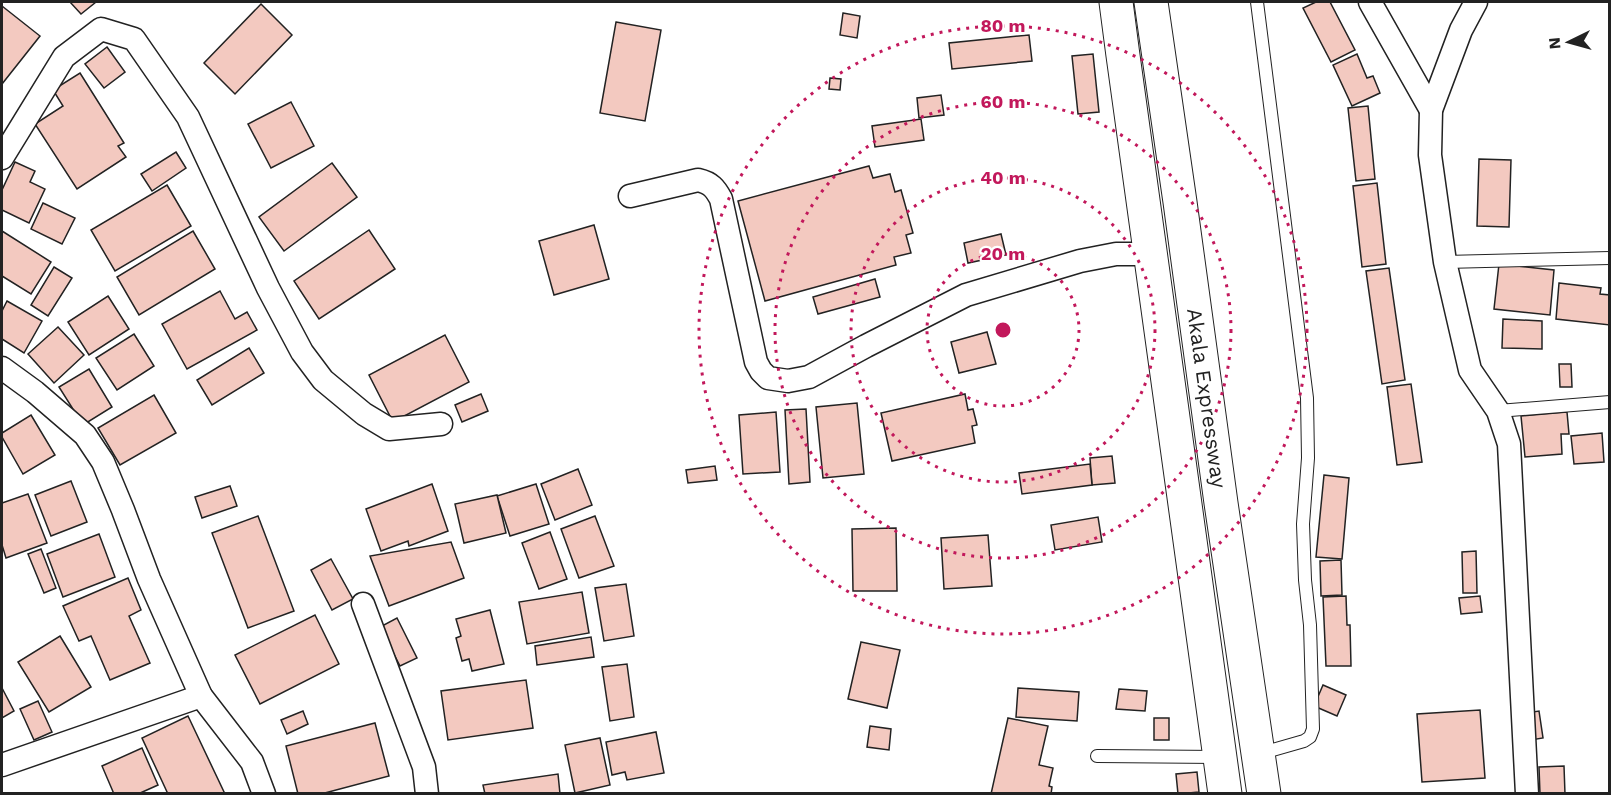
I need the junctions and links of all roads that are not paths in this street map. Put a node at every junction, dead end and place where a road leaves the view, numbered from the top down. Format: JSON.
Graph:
{"nodes":[{"id":1,"x":1116,"y":2,"type":"edge"},
{"id":2,"x":1151,"y":2,"type":"edge"},
{"id":3,"x":1257,"y":2,"type":"edge"},
{"id":4,"x":1370,"y":2,"type":"edge"},
{"id":5,"x":1476,"y":2,"type":"edge"},
{"id":6,"x":1431,"y":110,"type":"junction"},
{"id":7,"x":2,"y":158,"type":"edge"},
{"id":8,"x":630,"y":196,"type":"dead end"},
{"id":9,"x":1150,"y":254,"type":"junction"},
{"id":10,"x":1610,"y":258,"type":"edge"},
{"id":11,"x":1444,"y":262,"type":"junction"},
{"id":12,"x":2,"y":368,"type":"edge"},
{"id":13,"x":1610,"y":402,"type":"edge"},
{"id":14,"x":1498,"y":411,"type":"junction"},
{"id":15,"x":441,"y":424,"type":"dead end"},
{"id":16,"x":363,"y":604,"type":"dead end"},
{"id":17,"x":201,"y":696,"type":"junction"},
{"id":18,"x":1258,"y":755,"type":"junction"},
{"id":19,"x":1096,"y":756,"type":"dead end"},
{"id":20,"x":1221,"y":757,"type":"junction"},
{"id":21,"x":2,"y":765,"type":"edge"},
{"id":22,"x":264,"y":794,"type":"edge"},
{"id":23,"x":428,"y":794,"type":"edge"},
{"id":24,"x":1225,"y":794,"type":"edge"},
{"id":25,"x":1264,"y":794,"type":"edge"},
{"id":26,"x":1527,"y":794,"type":"edge"}],
"edges":[{"from":1,"to":9,"type":"main road","name":"Akala Expressway"},
{"from":2,"to":18,"type":"main road","name":"Akala Expressway"},
{"from":3,"to":18,"type":"lane"},
{"from":4,"to":6,"type":"street"},
{"from":5,"to":6,"type":"street"},
{"from":6,"to":11,"type":"street"},
{"from":7,"to":15,"type":"street"},
{"from":8,"to":9,"type":"street"},
{"from":9,"to":20,"type":"main road","name":"Akala Expressway"},
{"from":10,"to":11,"type":"lane"},
{"from":11,"to":14,"type":"street"},
{"from":12,"to":17,"type":"street"},
{"from":13,"to":14,"type":"lane"},
{"from":14,"to":26,"type":"street"},
{"from":16,"to":23,"type":"street"},
{"from":17,"to":21,"type":"street"},
{"from":17,"to":22,"type":"street"},
{"from":18,"to":25,"type":"main road","name":"Akala Expressway"},
{"from":19,"to":20,"type":"lane"},
{"from":20,"to":24,"type":"main road","name":"Akala Expressway"}]}
